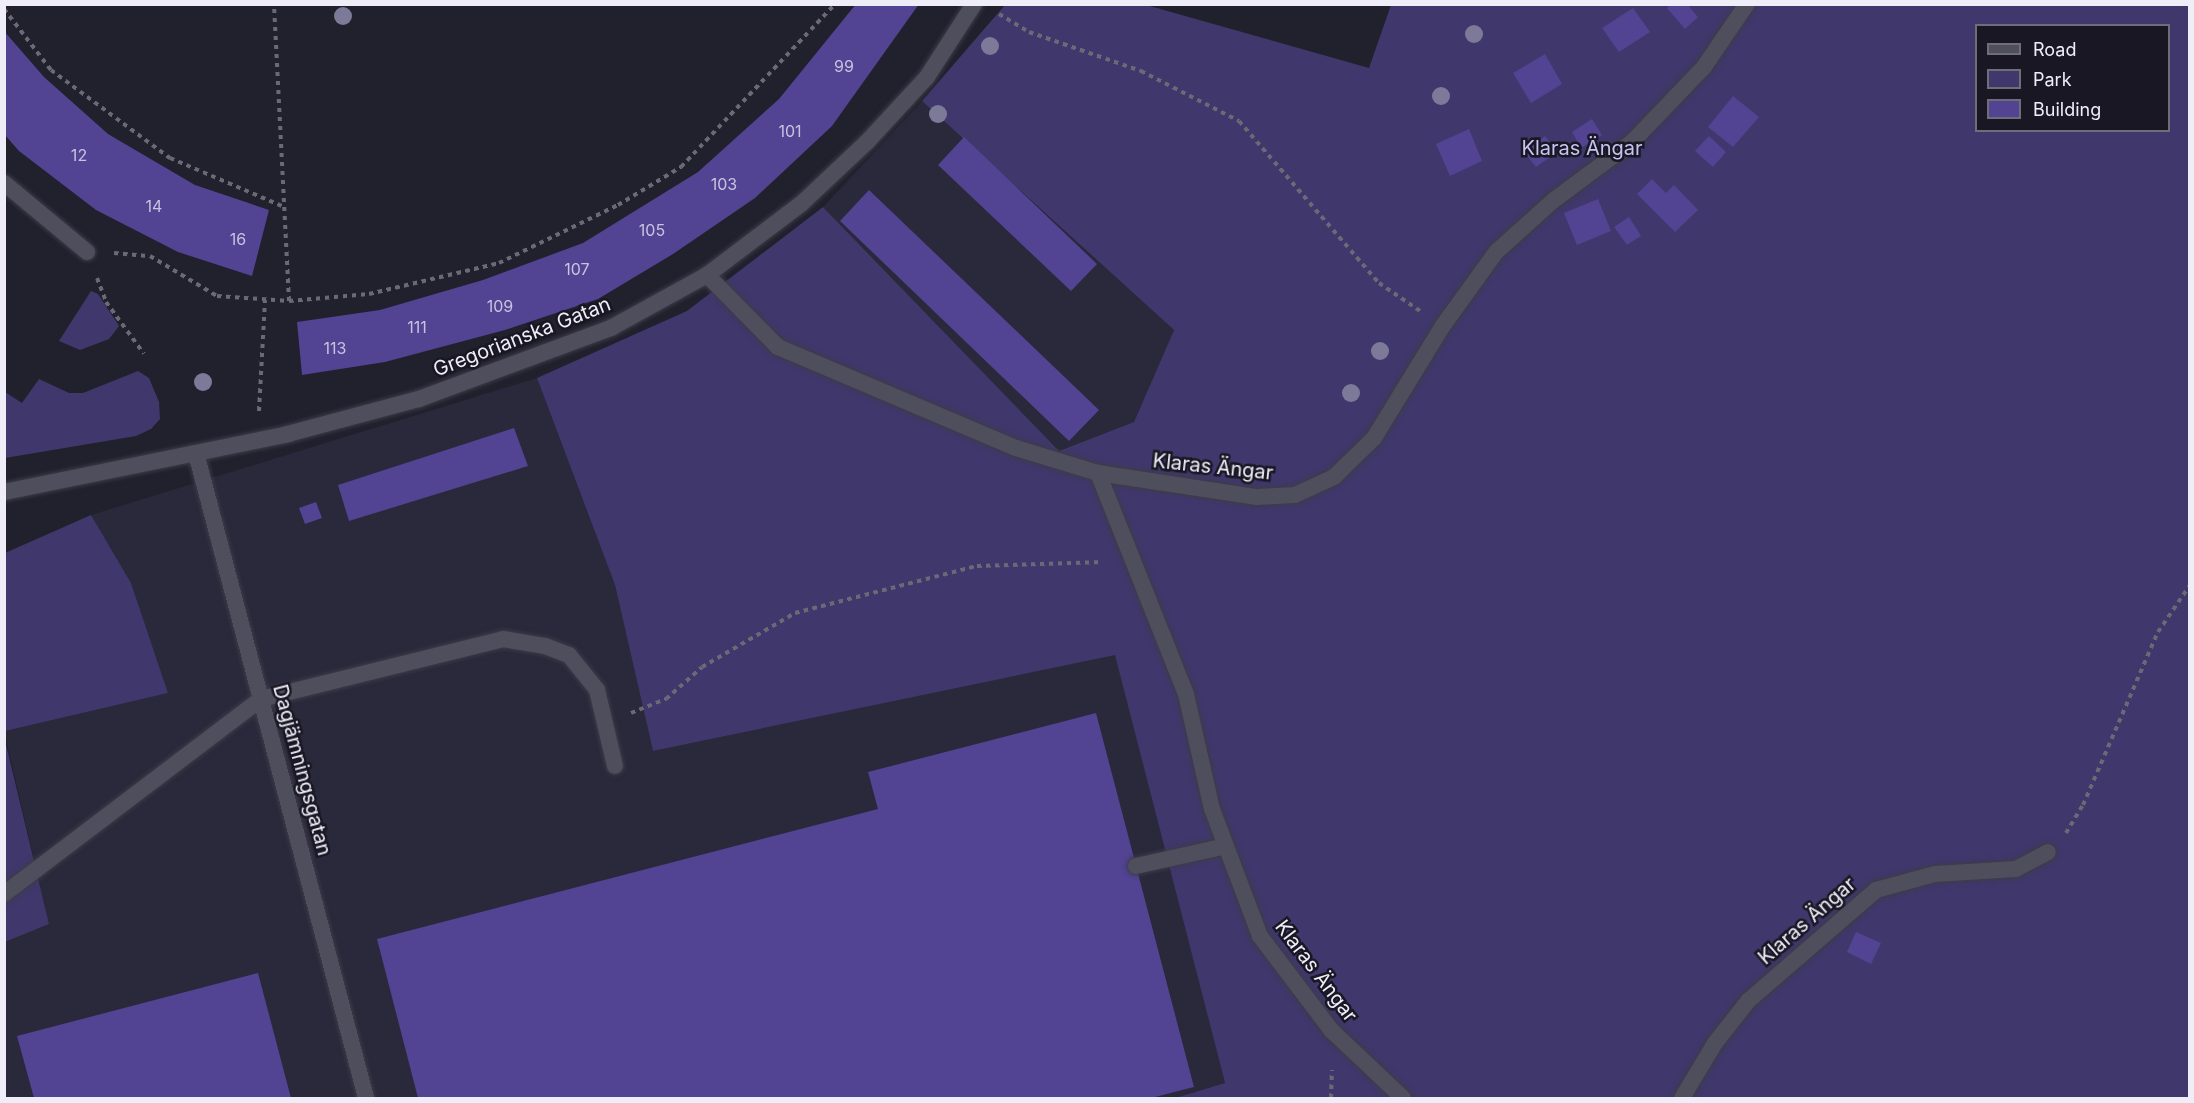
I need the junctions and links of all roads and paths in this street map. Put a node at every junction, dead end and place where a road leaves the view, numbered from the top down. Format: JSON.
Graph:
{"nodes":[{"id":1,"x":274,"y":4,"type":"edge"},
{"id":2,"x":835,"y":4,"type":"edge"},
{"id":3,"x":974,"y":4,"type":"edge"},
{"id":4,"x":1747,"y":4,"type":"edge"},
{"id":5,"x":4,"y":9,"type":"edge"},
{"id":6,"x":992,"y":10,"type":"dead end"},
{"id":7,"x":4,"y":183,"type":"edge"},
{"id":8,"x":282,"y":206,"type":"junction"},
{"id":9,"x":87,"y":252,"type":"junction"},
{"id":10,"x":707,"y":275,"type":"junction"},
{"id":11,"x":265,"y":300,"type":"junction"},
{"id":12,"x":289,"y":301,"type":"junction"},
{"id":13,"x":1442,"y":327,"type":"junction"},
{"id":14,"x":144,"y":354,"type":"dead end"},
{"id":15,"x":288,"y":434,"type":"junction"},
{"id":16,"x":196,"y":453,"type":"junction"},
{"id":17,"x":1098,"y":473,"type":"junction"},
{"id":18,"x":4,"y":492,"type":"edge"},
{"id":19,"x":1131,"y":561,"type":"junction"},
{"id":20,"x":2190,"y":585,"type":"edge"},
{"id":21,"x":261,"y":699,"type":"junction"},
{"id":22,"x":605,"y":723,"type":"junction"},
{"id":23,"x":615,"y":766,"type":"dead end"},
{"id":24,"x":1226,"y":846,"type":"junction"},
{"id":25,"x":2048,"y":852,"type":"joint"},
{"id":26,"x":1136,"y":866,"type":"dead end"},
{"id":27,"x":4,"y":894,"type":"edge"},
{"id":28,"x":366,"y":1098,"type":"edge"},
{"id":29,"x":1403,"y":1098,"type":"edge"},
{"id":30,"x":1682,"y":1098,"type":"edge"}],
"edges":[{"from":1,"to":8,"type":"path"},
{"from":2,"to":12,"type":"path"},
{"from":3,"to":10,"type":"street","name":"Gregorianska Gatan"},
{"from":4,"to":13,"type":"street","name":"Klaras Ängar"},
{"from":5,"to":8,"type":"path"},
{"from":6,"to":13,"type":"path"},
{"from":7,"to":9,"type":"street"},
{"from":8,"to":12,"type":"path"},
{"from":9,"to":11,"type":"path"},
{"from":9,"to":14,"type":"path"},
{"from":10,"to":15,"type":"street","name":"Gregorianska Gatan"},
{"from":10,"to":17,"type":"street","name":"Klaras Ängar"},
{"from":11,"to":12,"type":"path"},
{"from":11,"to":15,"type":"path"},
{"from":13,"to":17,"type":"street","name":"Klaras Ängar"},
{"from":15,"to":16,"type":"street","name":"Gregorianska Gatan"},
{"from":16,"to":18,"type":"street","name":"Gregorianska Gatan"},
{"from":16,"to":21,"type":"street","name":"Dagjämningsgatan"},
{"from":17,"to":19,"type":"street","name":"Klaras Ängar"},
{"from":19,"to":22,"type":"path"},
{"from":19,"to":24,"type":"street","name":"Klaras Ängar"},
{"from":20,"to":25,"type":"path"},
{"from":21,"to":22,"type":"street"},
{"from":21,"to":27,"type":"street"},
{"from":21,"to":28,"type":"street","name":"Dagjämningsgatan"},
{"from":22,"to":23,"type":"street"},
{"from":24,"to":26,"type":"street"},
{"from":24,"to":29,"type":"street","name":"Klaras Ängar"},
{"from":25,"to":30,"type":"street","name":"Klaras Ängar"}]}
